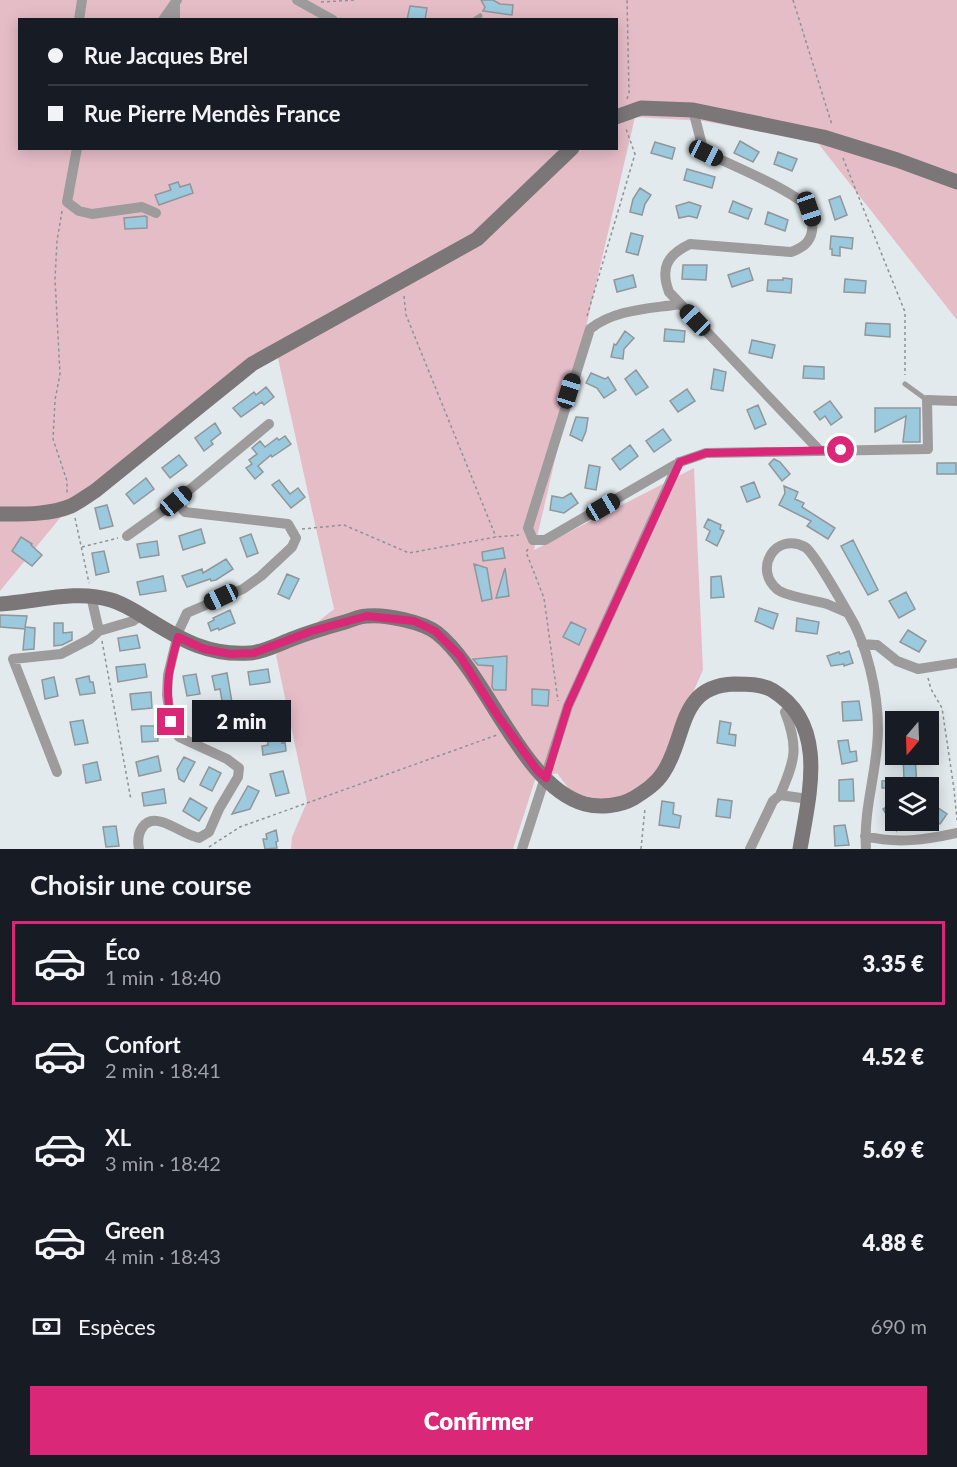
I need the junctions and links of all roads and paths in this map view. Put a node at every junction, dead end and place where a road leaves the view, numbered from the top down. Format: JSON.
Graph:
{"nodes":[{"id":1,"x":82,"y":0,"type":"edge"},
{"id":2,"x":298,"y":0,"type":"edge"},
{"id":3,"x":356,"y":0,"type":"edge"},
{"id":4,"x":627,"y":0,"type":"edge"},
{"id":5,"x":793,"y":0,"type":"edge"},
{"id":6,"x":176,"y":2,"type":"edge"},
{"id":7,"x":480,"y":16,"type":"dead end"},
{"id":8,"x":79,"y":18,"type":"edge"},
{"id":9,"x":164,"y":18,"type":"edge"},
{"id":10,"x":176,"y":18,"type":"edge"},
{"id":11,"x":330,"y":18,"type":"edge"},
{"id":12,"x":477,"y":18,"type":"edge"},
{"id":13,"x":693,"y":110,"type":"junction"},
{"id":14,"x":618,"y":114,"type":"edge"},
{"id":15,"x":837,"y":141,"type":"junction"},
{"id":16,"x":77,"y":150,"type":"edge"},
{"id":17,"x":570,"y":150,"type":"edge"},
{"id":18,"x":957,"y":182,"type":"edge"},
{"id":19,"x":67,"y":202,"type":"junction"},
{"id":20,"x":156,"y":213,"type":"dead end"},
{"id":21,"x":403,"y":280,"type":"junction"},
{"id":22,"x":680,"y":304,"type":"junction"},
{"id":23,"x":590,"y":329,"type":"junction"},
{"id":24,"x":905,"y":384,"type":"joint"},
{"id":25,"x":927,"y":400,"type":"junction"},
{"id":26,"x":957,"y":401,"type":"edge"},
{"id":27,"x":269,"y":424,"type":"dead end"},
{"id":28,"x":820,"y":451,"type":"junction"},
{"id":29,"x":680,"y":462,"type":"junction"},
{"id":30,"x":176,"y":501,"type":"junction"},
{"id":31,"x":72,"y":505,"type":"junction"},
{"id":32,"x":0,"y":514,"type":"edge"},
{"id":33,"x":292,"y":530,"type":"junction"},
{"id":34,"x":127,"y":536,"type":"joint"},
{"id":35,"x":496,"y":537,"type":"junction"},
{"id":36,"x":533,"y":540,"type":"junction"},
{"id":37,"x":81,"y":547,"type":"junction"},
{"id":38,"x":91,"y":596,"type":"junction"},
{"id":39,"x":0,"y":604,"type":"edge"},
{"id":40,"x":848,"y":613,"type":"junction"},
{"id":41,"x":141,"y":615,"type":"junction"},
{"id":42,"x":99,"y":632,"type":"junction"},
{"id":43,"x":178,"y":637,"type":"junction"},
{"id":44,"x":862,"y":644,"type":"junction"},
{"id":45,"x":957,"y":663,"type":"edge"},
{"id":46,"x":926,"y":669,"type":"junction"},
{"id":47,"x":558,"y":703,"type":"dead end"},
{"id":48,"x":785,"y":712,"type":"dead end"},
{"id":49,"x":509,"y":731,"type":"junction"},
{"id":50,"x":57,"y":772,"type":"dead end"},
{"id":51,"x":546,"y":778,"type":"junction"},
{"id":52,"x":642,"y":793,"type":"junction"},
{"id":53,"x":776,"y":798,"type":"junction"},
{"id":54,"x":808,"y":799,"type":"junction"},
{"id":55,"x":131,"y":800,"type":"dead end"},
{"id":56,"x":957,"y":820,"type":"edge"},
{"id":57,"x":957,"y":833,"type":"edge"},
{"id":58,"x":865,"y":836,"type":"junction"},
{"id":59,"x":209,"y":847,"type":"dead end"},
{"id":60,"x":139,"y":849,"type":"edge"},
{"id":61,"x":522,"y":849,"type":"edge"},
{"id":62,"x":641,"y":849,"type":"edge"},
{"id":63,"x":750,"y":849,"type":"edge"},
{"id":64,"x":800,"y":849,"type":"edge"},
{"id":65,"x":866,"y":849,"type":"edge"}],
"edges":[{"from":1,"to":8,"type":"street"},
{"from":2,"to":3,"type":"path"},
{"from":2,"to":11,"type":"street"},
{"from":4,"to":14,"type":"path"},
{"from":5,"to":15,"type":"path"},
{"from":6,"to":9,"type":"street"},
{"from":6,"to":10,"type":"street"},
{"from":7,"to":12,"type":"lane"},
{"from":13,"to":14,"type":"street"},
{"from":13,"to":15,"type":"street"},
{"from":13,"to":22,"type":"street"},
{"from":14,"to":23,"type":"path"},
{"from":15,"to":18,"type":"street"},
{"from":15,"to":24,"type":"path"},
{"from":16,"to":19,"type":"street"},
{"from":17,"to":21,"type":"street"},
{"from":19,"to":20,"type":"street"},
{"from":19,"to":31,"type":"path"},
{"from":21,"to":31,"type":"street"},
{"from":21,"to":35,"type":"path"},
{"from":22,"to":23,"type":"street"},
{"from":22,"to":28,"type":"street"},
{"from":23,"to":36,"type":"street"},
{"from":24,"to":25,"type":"lane"},
{"from":25,"to":26,"type":"street"},
{"from":25,"to":28,"type":"street"},
{"from":27,"to":30,"type":"street"},
{"from":28,"to":29,"type":"street"},
{"from":29,"to":36,"type":"street"},
{"from":29,"to":51,"type":"street"},
{"from":30,"to":33,"type":"street"},
{"from":30,"to":34,"type":"street"},
{"from":31,"to":32,"type":"street"},
{"from":31,"to":37,"type":"path"},
{"from":33,"to":35,"type":"path"},
{"from":33,"to":43,"type":"street"},
{"from":34,"to":37,"type":"path"},
{"from":35,"to":36,"type":"path"},
{"from":36,"to":47,"type":"path"},
{"from":37,"to":38,"type":"path"},
{"from":38,"to":39,"type":"street"},
{"from":38,"to":41,"type":"street"},
{"from":38,"to":42,"type":"street"},
{"from":40,"to":40,"type":"street"},
{"from":40,"to":44,"type":"street"},
{"from":41,"to":42,"type":"street"},
{"from":41,"to":43,"type":"street"},
{"from":42,"to":50,"type":"street"},
{"from":42,"to":55,"type":"path"},
{"from":43,"to":49,"type":"street"},
{"from":43,"to":60,"type":"street"},
{"from":44,"to":46,"type":"street"},
{"from":44,"to":58,"type":"street"},
{"from":45,"to":46,"type":"street"},
{"from":46,"to":56,"type":"path"},
{"from":48,"to":53,"type":"street"},
{"from":49,"to":51,"type":"street"},
{"from":49,"to":59,"type":"path"},
{"from":51,"to":52,"type":"street"},
{"from":51,"to":61,"type":"street"},
{"from":52,"to":54,"type":"street"},
{"from":52,"to":62,"type":"path"},
{"from":53,"to":54,"type":"street"},
{"from":53,"to":63,"type":"street"},
{"from":54,"to":64,"type":"street"},
{"from":57,"to":58,"type":"street"},
{"from":58,"to":65,"type":"street"}]}
